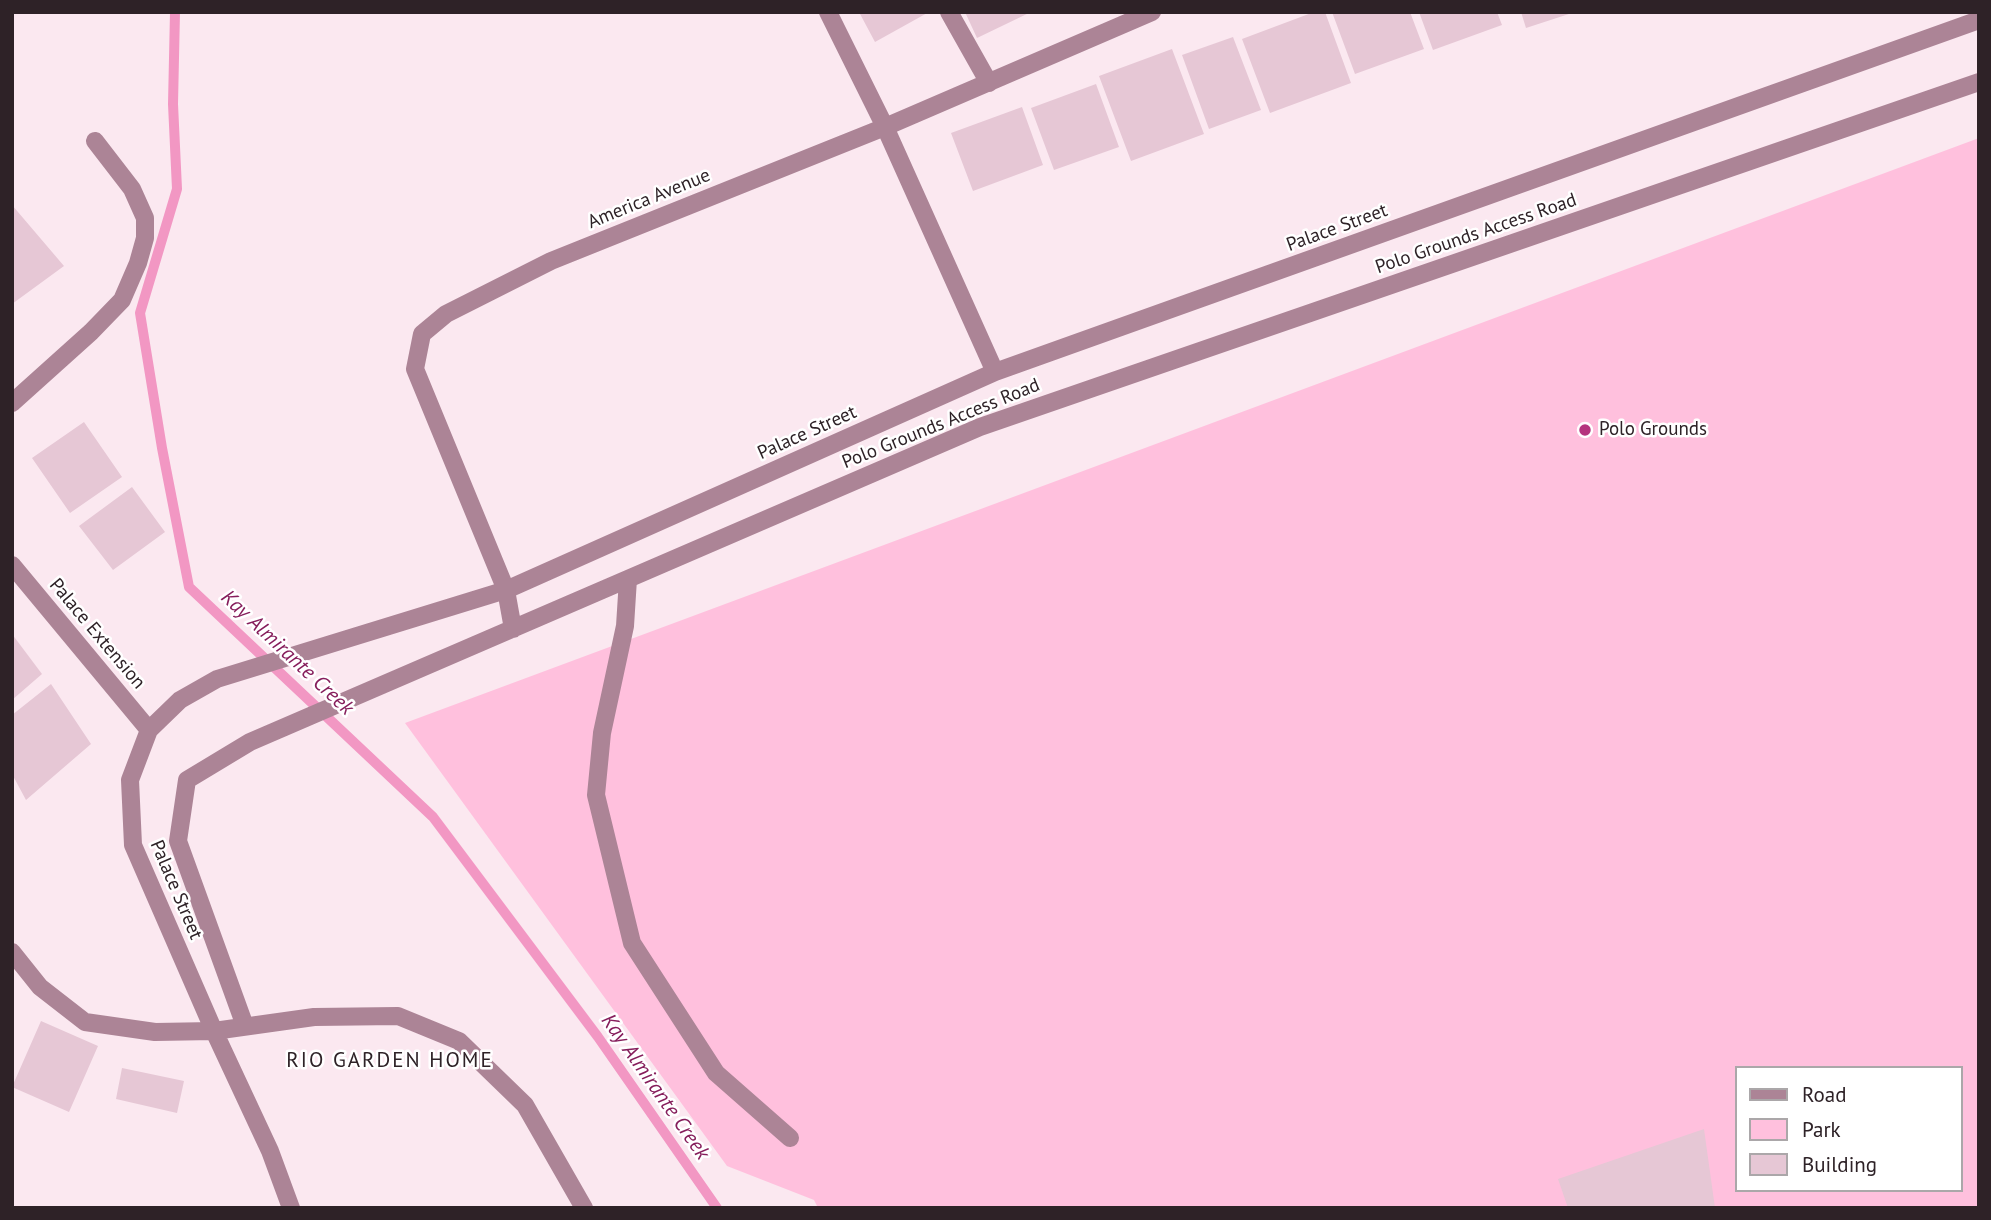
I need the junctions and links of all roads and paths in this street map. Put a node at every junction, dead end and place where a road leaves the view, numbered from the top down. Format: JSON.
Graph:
{"nodes":[{"id":1,"x":828,"y":12,"type":"edge"},
{"id":2,"x":949,"y":12,"type":"edge"},
{"id":3,"x":1152,"y":12,"type":"edge"},
{"id":4,"x":1979,"y":20,"type":"edge"},
{"id":5,"x":1979,"y":82,"type":"edge"},
{"id":6,"x":989,"y":83,"type":"junction"},
{"id":7,"x":885,"y":127,"type":"junction"},
{"id":8,"x":95,"y":141,"type":"dead end"},
{"id":9,"x":995,"y":372,"type":"junction"},
{"id":10,"x":12,"y":403,"type":"edge"},
{"id":11,"x":12,"y":565,"type":"edge"},
{"id":12,"x":628,"y":579,"type":"junction"},
{"id":13,"x":506,"y":590,"type":"junction"},
{"id":14,"x":513,"y":629,"type":"junction"},
{"id":15,"x":149,"y":730,"type":"junction"},
{"id":16,"x":12,"y":952,"type":"edge"},
{"id":17,"x":245,"y":1026,"type":"junction"},
{"id":18,"x":214,"y":1031,"type":"junction"},
{"id":19,"x":790,"y":1138,"type":"dead end"},
{"id":20,"x":291,"y":1208,"type":"edge"},
{"id":21,"x":584,"y":1208,"type":"edge"}],
"edges":[{"from":1,"to":7,"type":"street"},
{"from":2,"to":6,"type":"street"},
{"from":3,"to":6,"type":"street","name":"America Avenue"},
{"from":4,"to":9,"type":"street","name":"Palace Street"},
{"from":5,"to":12,"type":"street","name":"Polo Grounds Access Road"},
{"from":6,"to":7,"type":"street","name":"America Avenue"},
{"from":7,"to":9,"type":"street"},
{"from":7,"to":13,"type":"street","name":"America Avenue"},
{"from":8,"to":10,"type":"street"},
{"from":9,"to":13,"type":"street","name":"Palace Street"},
{"from":11,"to":15,"type":"street","name":"Palace Extension"},
{"from":12,"to":14,"type":"street","name":"Polo Grounds Access Road"},
{"from":12,"to":19,"type":"street"},
{"from":13,"to":14,"type":"street","name":"America Avenue"},
{"from":13,"to":15,"type":"street","name":"Palace Street"},
{"from":14,"to":17,"type":"street","name":"Polo Grounds Access Road"},
{"from":15,"to":18,"type":"street","name":"Palace Street"},
{"from":16,"to":18,"type":"street"},
{"from":17,"to":18,"type":"street"},
{"from":17,"to":21,"type":"street"},
{"from":18,"to":20,"type":"street","name":"Palace Street"}]}
